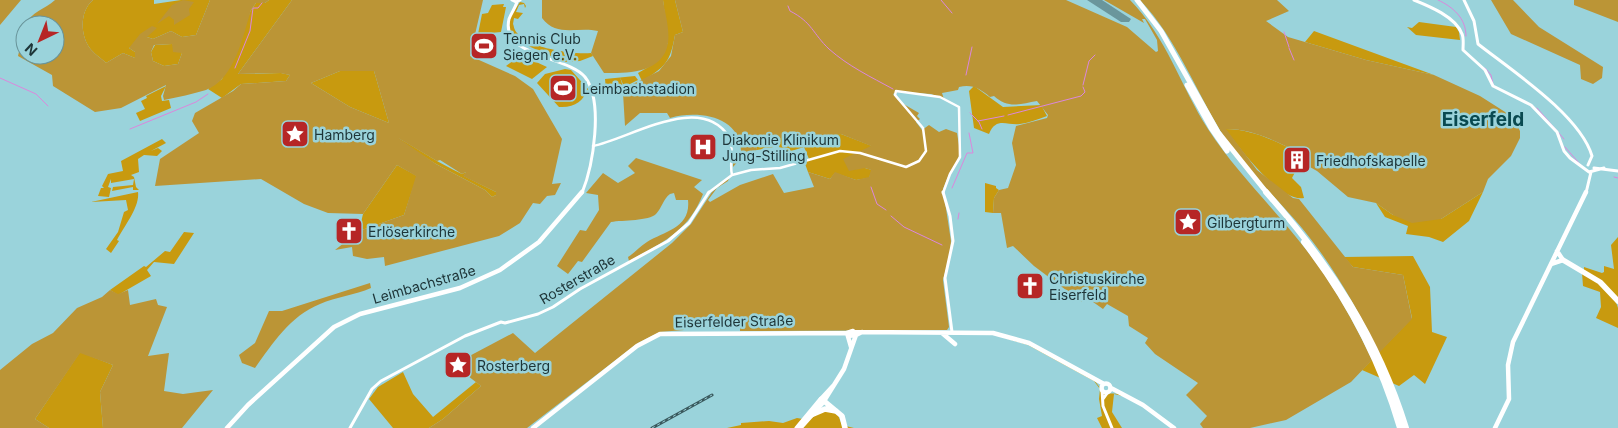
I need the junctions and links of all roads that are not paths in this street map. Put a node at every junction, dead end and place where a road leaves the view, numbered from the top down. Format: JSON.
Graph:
{"nodes":[{"id":1,"x":1133,"y":0,"type":"edge"},
{"id":2,"x":1137,"y":0,"type":"edge"},
{"id":3,"x":1414,"y":0,"type":"edge"},
{"id":4,"x":1464,"y":0,"type":"edge"},
{"id":5,"x":516,"y":1,"type":"edge"},
{"id":6,"x":1214,"y":130,"type":"junction"},
{"id":7,"x":592,"y":146,"type":"junction"},
{"id":8,"x":1592,"y":167,"type":"junction"},
{"id":9,"x":1618,"y":171,"type":"edge"},
{"id":10,"x":732,"y":175,"type":"junction"},
{"id":11,"x":1558,"y":257,"type":"junction"},
{"id":12,"x":1347,"y":299,"type":"junction"},
{"id":13,"x":1618,"y":301,"type":"edge"},
{"id":14,"x":869,"y":331,"type":"junction"},
{"id":15,"x":940,"y":332,"type":"junction"},
{"id":16,"x":952,"y":332,"type":"junction"},
{"id":17,"x":851,"y":334,"type":"junction"},
{"id":18,"x":955,"y":344,"type":"dead end"},
{"id":19,"x":851,"y":349,"type":"junction"},
{"id":20,"x":1103,"y":387,"type":"junction"},
{"id":21,"x":1110,"y":390,"type":"junction"},
{"id":22,"x":822,"y":400,"type":"junction"},
{"id":23,"x":1103,"y":400,"type":"junction"},
{"id":24,"x":837,"y":411,"type":"junction"},
{"id":25,"x":811,"y":415,"type":"junction"},
{"id":26,"x":804,"y":421,"type":"junction"},
{"id":27,"x":227,"y":428,"type":"edge"},
{"id":28,"x":350,"y":428,"type":"edge"},
{"id":29,"x":533,"y":428,"type":"edge"},
{"id":30,"x":799,"y":428,"type":"edge"},
{"id":31,"x":845,"y":428,"type":"edge"},
{"id":32,"x":1112,"y":428,"type":"edge"},
{"id":33,"x":1174,"y":428,"type":"edge"},
{"id":34,"x":1400,"y":428,"type":"edge"},
{"id":35,"x":1406,"y":428,"type":"edge"},
{"id":36,"x":1495,"y":428,"type":"edge"}],
"edges":[{"from":1,"to":6,"type":"highway"},
{"from":2,"to":6,"type":"highway"},
{"from":3,"to":8,"type":"main road"},
{"from":4,"to":8,"type":"main road"},
{"from":5,"to":7,"type":"main road","name":"Leimbachstraße"},
{"from":6,"to":12,"type":"highway"},
{"from":7,"to":10,"type":"street"},
{"from":7,"to":27,"type":"main road","name":"Leimbachstraße"},
{"from":8,"to":9,"type":"main road"},
{"from":8,"to":11,"type":"main road"},
{"from":10,"to":16,"type":"street"},
{"from":10,"to":28,"type":"street","name":"Rosterstraße"},
{"from":11,"to":13,"type":"highway"},
{"from":11,"to":36,"type":"main road"},
{"from":12,"to":34,"type":"highway"},
{"from":12,"to":35,"type":"highway"},
{"from":14,"to":15,"type":"main road","name":"Eiserfelder Straße"},
{"from":14,"to":17,"type":"main road","name":"Eiserfelder Straße"},
{"from":14,"to":19,"type":"main road"},
{"from":15,"to":16,"type":"main road","name":"Eiserfelder Straße"},
{"from":15,"to":18,"type":"main road"},
{"from":16,"to":20,"type":"main road","name":"Eiserfelder Straße"},
{"from":17,"to":19,"type":"main road"},
{"from":17,"to":29,"type":"main road","name":"Eiserfelder Straße"},
{"from":19,"to":22,"type":"main road"},
{"from":20,"to":21,"type":"main road","name":"Eiserfelder Straße"},
{"from":20,"to":23,"type":"street"},
{"from":21,"to":23,"type":"street"},
{"from":21,"to":33,"type":"main road"},
{"from":22,"to":24,"type":"highway"},
{"from":22,"to":25,"type":"main road"},
{"from":22,"to":26,"type":"main road"},
{"from":23,"to":32,"type":"street"},
{"from":24,"to":25,"type":"highway"},
{"from":24,"to":31,"type":"highway"},
{"from":25,"to":26,"type":"main road"},
{"from":26,"to":30,"type":"main road"}]}
